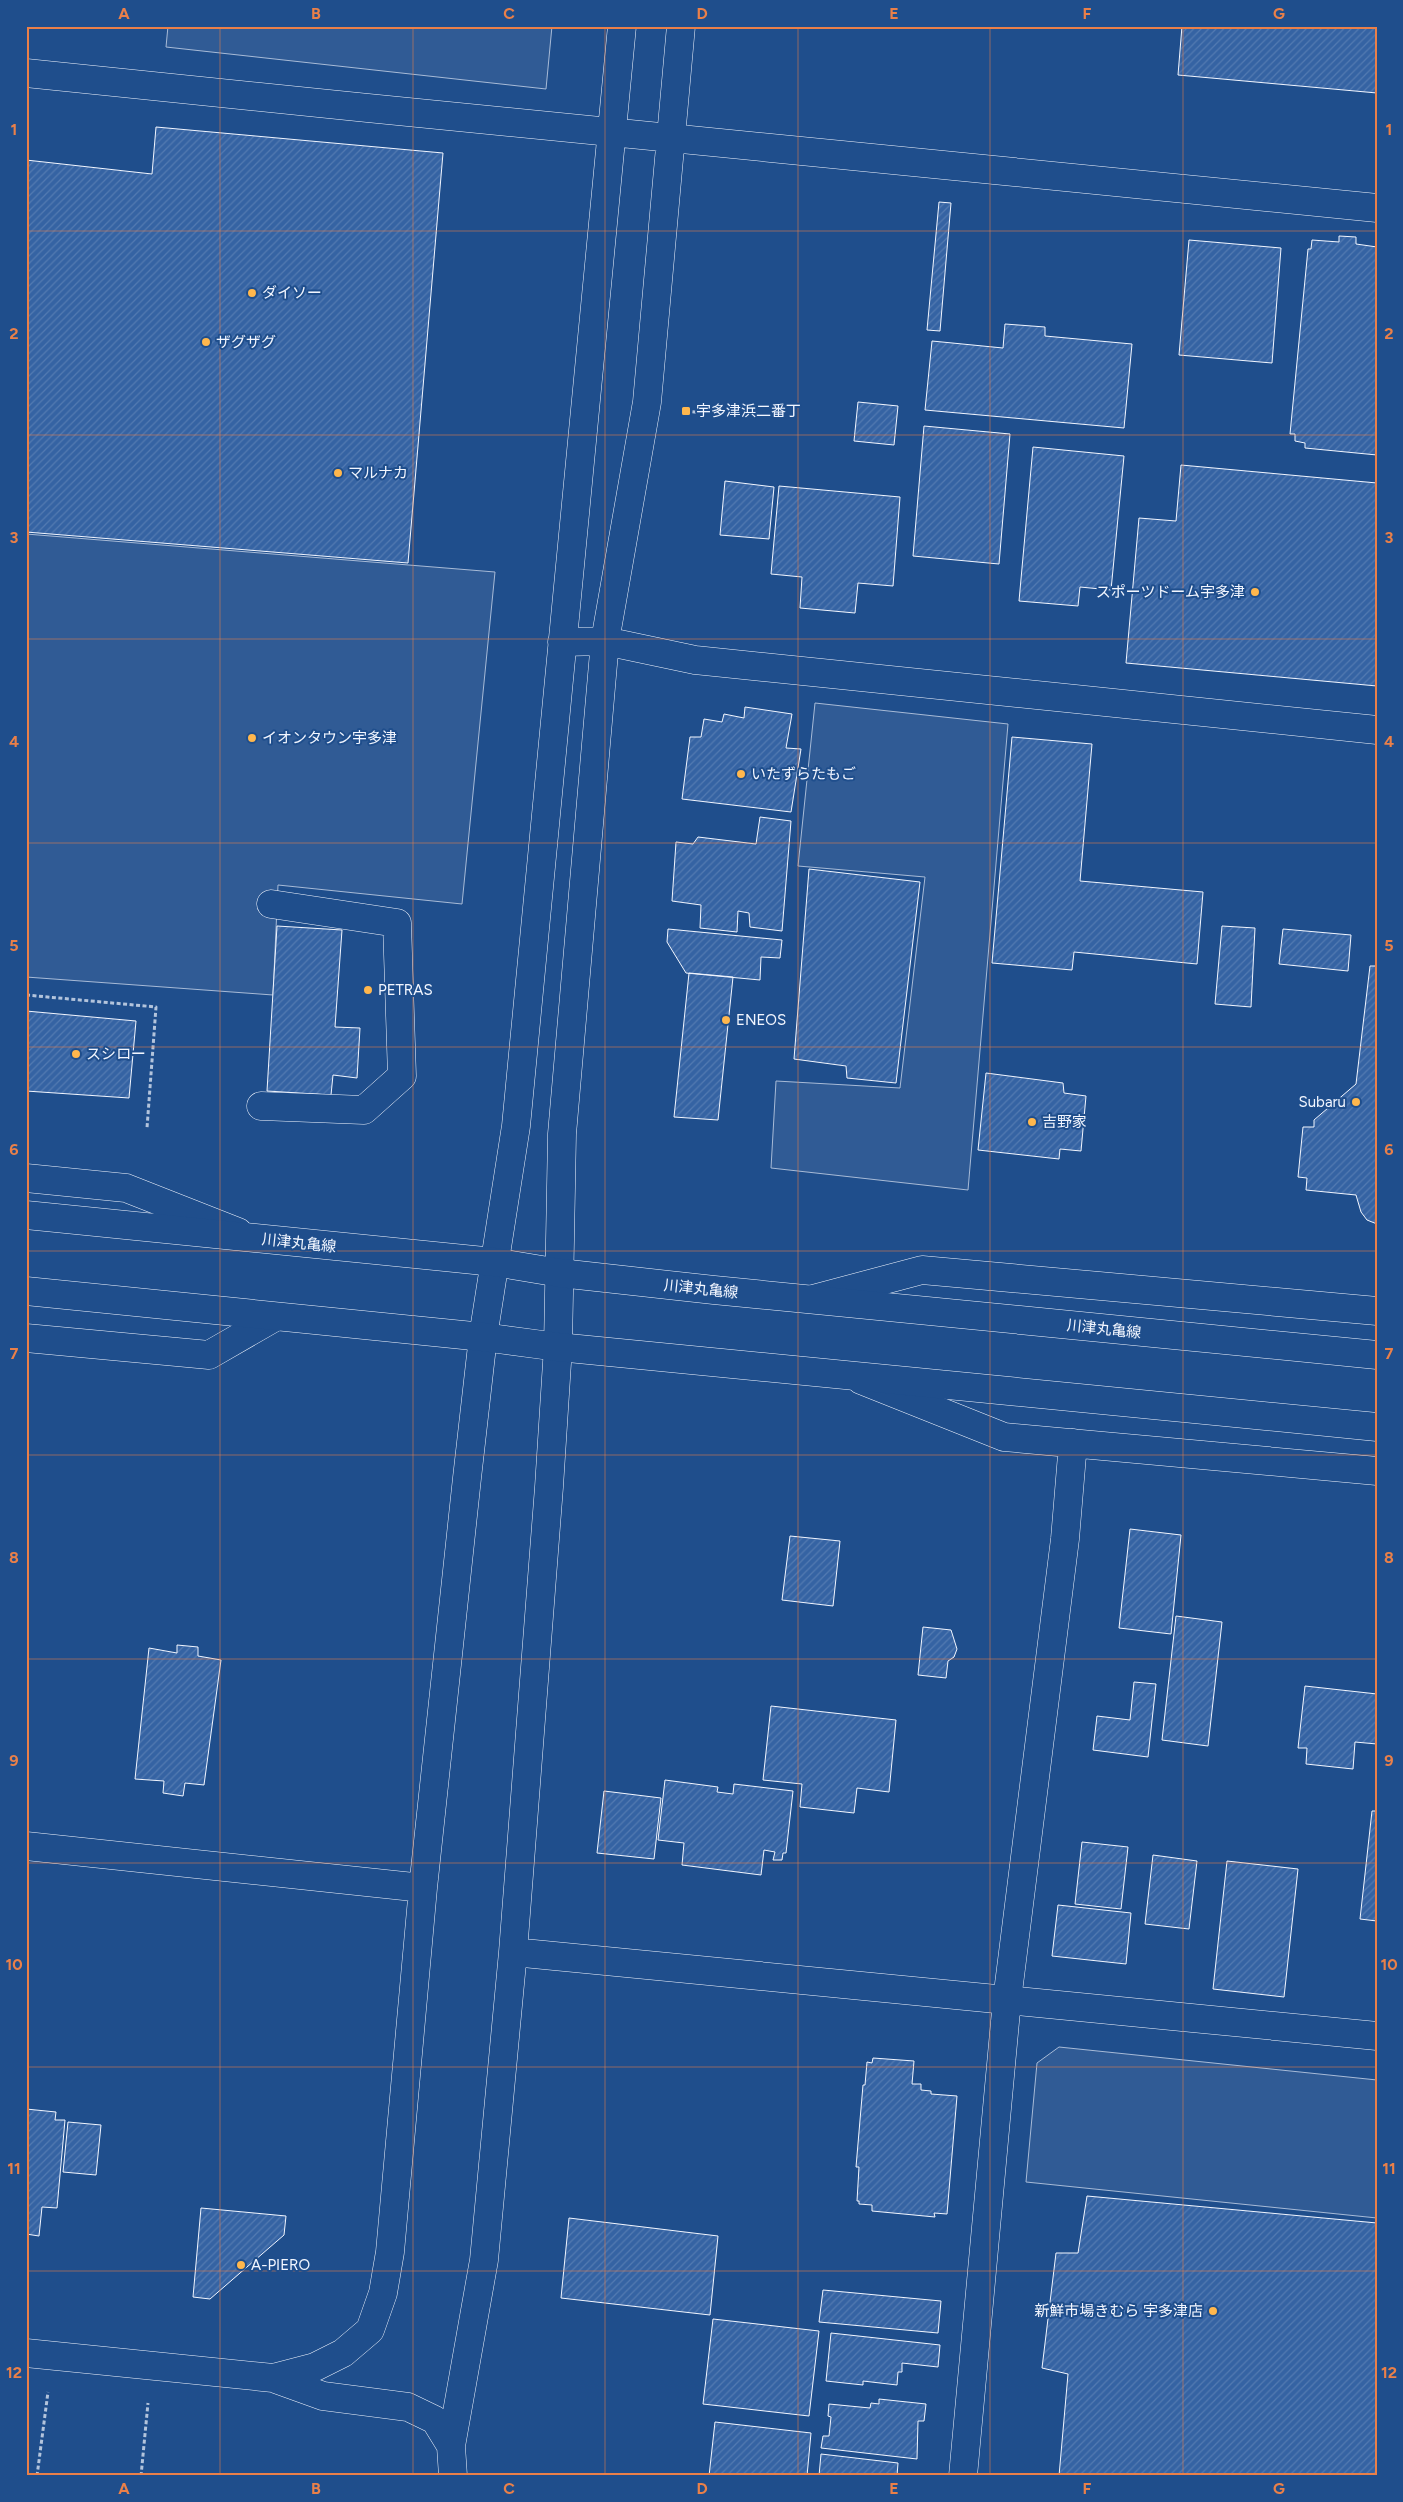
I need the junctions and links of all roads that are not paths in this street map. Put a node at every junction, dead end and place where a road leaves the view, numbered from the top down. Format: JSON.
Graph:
{"nodes":[{"id":1,"x":622,"y":26,"type":"edge"},
{"id":2,"x":681,"y":26,"type":"edge"},
{"id":3,"x":26,"y":73,"type":"edge"},
{"id":4,"x":613,"y":132,"type":"junction"},
{"id":5,"x":671,"y":138,"type":"junction"},
{"id":6,"x":1377,"y":208,"type":"edge"},
{"id":7,"x":605,"y":641,"type":"junction"},
{"id":8,"x":562,"y":642,"type":"junction"},
{"id":9,"x":1377,"y":730,"type":"edge"},
{"id":10,"x":271,"y":904,"type":"dead end"},
{"id":11,"x":261,"y":1106,"type":"dead end"},
{"id":12,"x":26,"y":1178,"type":"edge"},
{"id":13,"x":26,"y":1215,"type":"edge"},
{"id":14,"x":252,"y":1238,"type":"junction"},
{"id":15,"x":494,"y":1262,"type":"junction"},
{"id":16,"x":560,"y":1273,"type":"junction"},
{"id":17,"x":26,"y":1291,"type":"edge"},
{"id":18,"x":809,"y":1300,"type":"junction"},
{"id":19,"x":1377,"y":1311,"type":"edge"},
{"id":20,"x":275,"y":1316,"type":"junction"},
{"id":21,"x":483,"y":1337,"type":"junction"},
{"id":22,"x":26,"y":1338,"type":"edge"},
{"id":23,"x":558,"y":1346,"type":"junction"},
{"id":24,"x":1377,"y":1355,"type":"edge"},
{"id":25,"x":851,"y":1376,"type":"junction"},
{"id":26,"x":1377,"y":1427,"type":"edge"},
{"id":27,"x":1072,"y":1444,"type":"junction"},
{"id":28,"x":1377,"y":1471,"type":"edge"},
{"id":29,"x":26,"y":1846,"type":"edge"},
{"id":30,"x":423,"y":1888,"type":"junction"},
{"id":31,"x":513,"y":1952,"type":"junction"},
{"id":32,"x":1007,"y":2000,"type":"junction"},
{"id":33,"x":1377,"y":2036,"type":"edge"},
{"id":34,"x":26,"y":2353,"type":"edge"},
{"id":35,"x":273,"y":2378,"type":"junction"},
{"id":36,"x":451,"y":2446,"type":"junction"},
{"id":37,"x":453,"y":2476,"type":"edge"},
{"id":38,"x":963,"y":2476,"type":"edge"}],
"edges":[{"from":1,"to":4,"type":"street"},
{"from":2,"to":5,"type":"street"},
{"from":3,"to":4,"type":"street"},
{"from":4,"to":5,"type":"street"},
{"from":4,"to":8,"type":"street"},
{"from":5,"to":6,"type":"street"},
{"from":5,"to":7,"type":"street"},
{"from":7,"to":8,"type":"street"},
{"from":7,"to":9,"type":"street"},
{"from":7,"to":16,"type":"street"},
{"from":8,"to":15,"type":"street"},
{"from":10,"to":11,"type":"street"},
{"from":12,"to":14,"type":"street"},
{"from":13,"to":14,"type":"street","name":"川津丸亀線"},
{"from":14,"to":15,"type":"street","name":"川津丸亀線"},
{"from":15,"to":16,"type":"street","name":"川津丸亀線"},
{"from":15,"to":21,"type":"street"},
{"from":16,"to":18,"type":"street","name":"川津丸亀線"},
{"from":16,"to":23,"type":"street"},
{"from":17,"to":20,"type":"street"},
{"from":18,"to":19,"type":"street"},
{"from":18,"to":24,"type":"street","name":"川津丸亀線"},
{"from":20,"to":21,"type":"street"},
{"from":20,"to":22,"type":"street"},
{"from":21,"to":23,"type":"street"},
{"from":21,"to":30,"type":"street"},
{"from":23,"to":25,"type":"street"},
{"from":23,"to":31,"type":"street"},
{"from":25,"to":26,"type":"street"},
{"from":25,"to":27,"type":"street"},
{"from":27,"to":28,"type":"street"},
{"from":27,"to":32,"type":"street"},
{"from":29,"to":30,"type":"street"},
{"from":30,"to":35,"type":"street"},
{"from":31,"to":32,"type":"street"},
{"from":31,"to":36,"type":"street"},
{"from":32,"to":33,"type":"street"},
{"from":32,"to":38,"type":"street"},
{"from":34,"to":35,"type":"street"},
{"from":35,"to":36,"type":"street"},
{"from":36,"to":37,"type":"street"}]}
